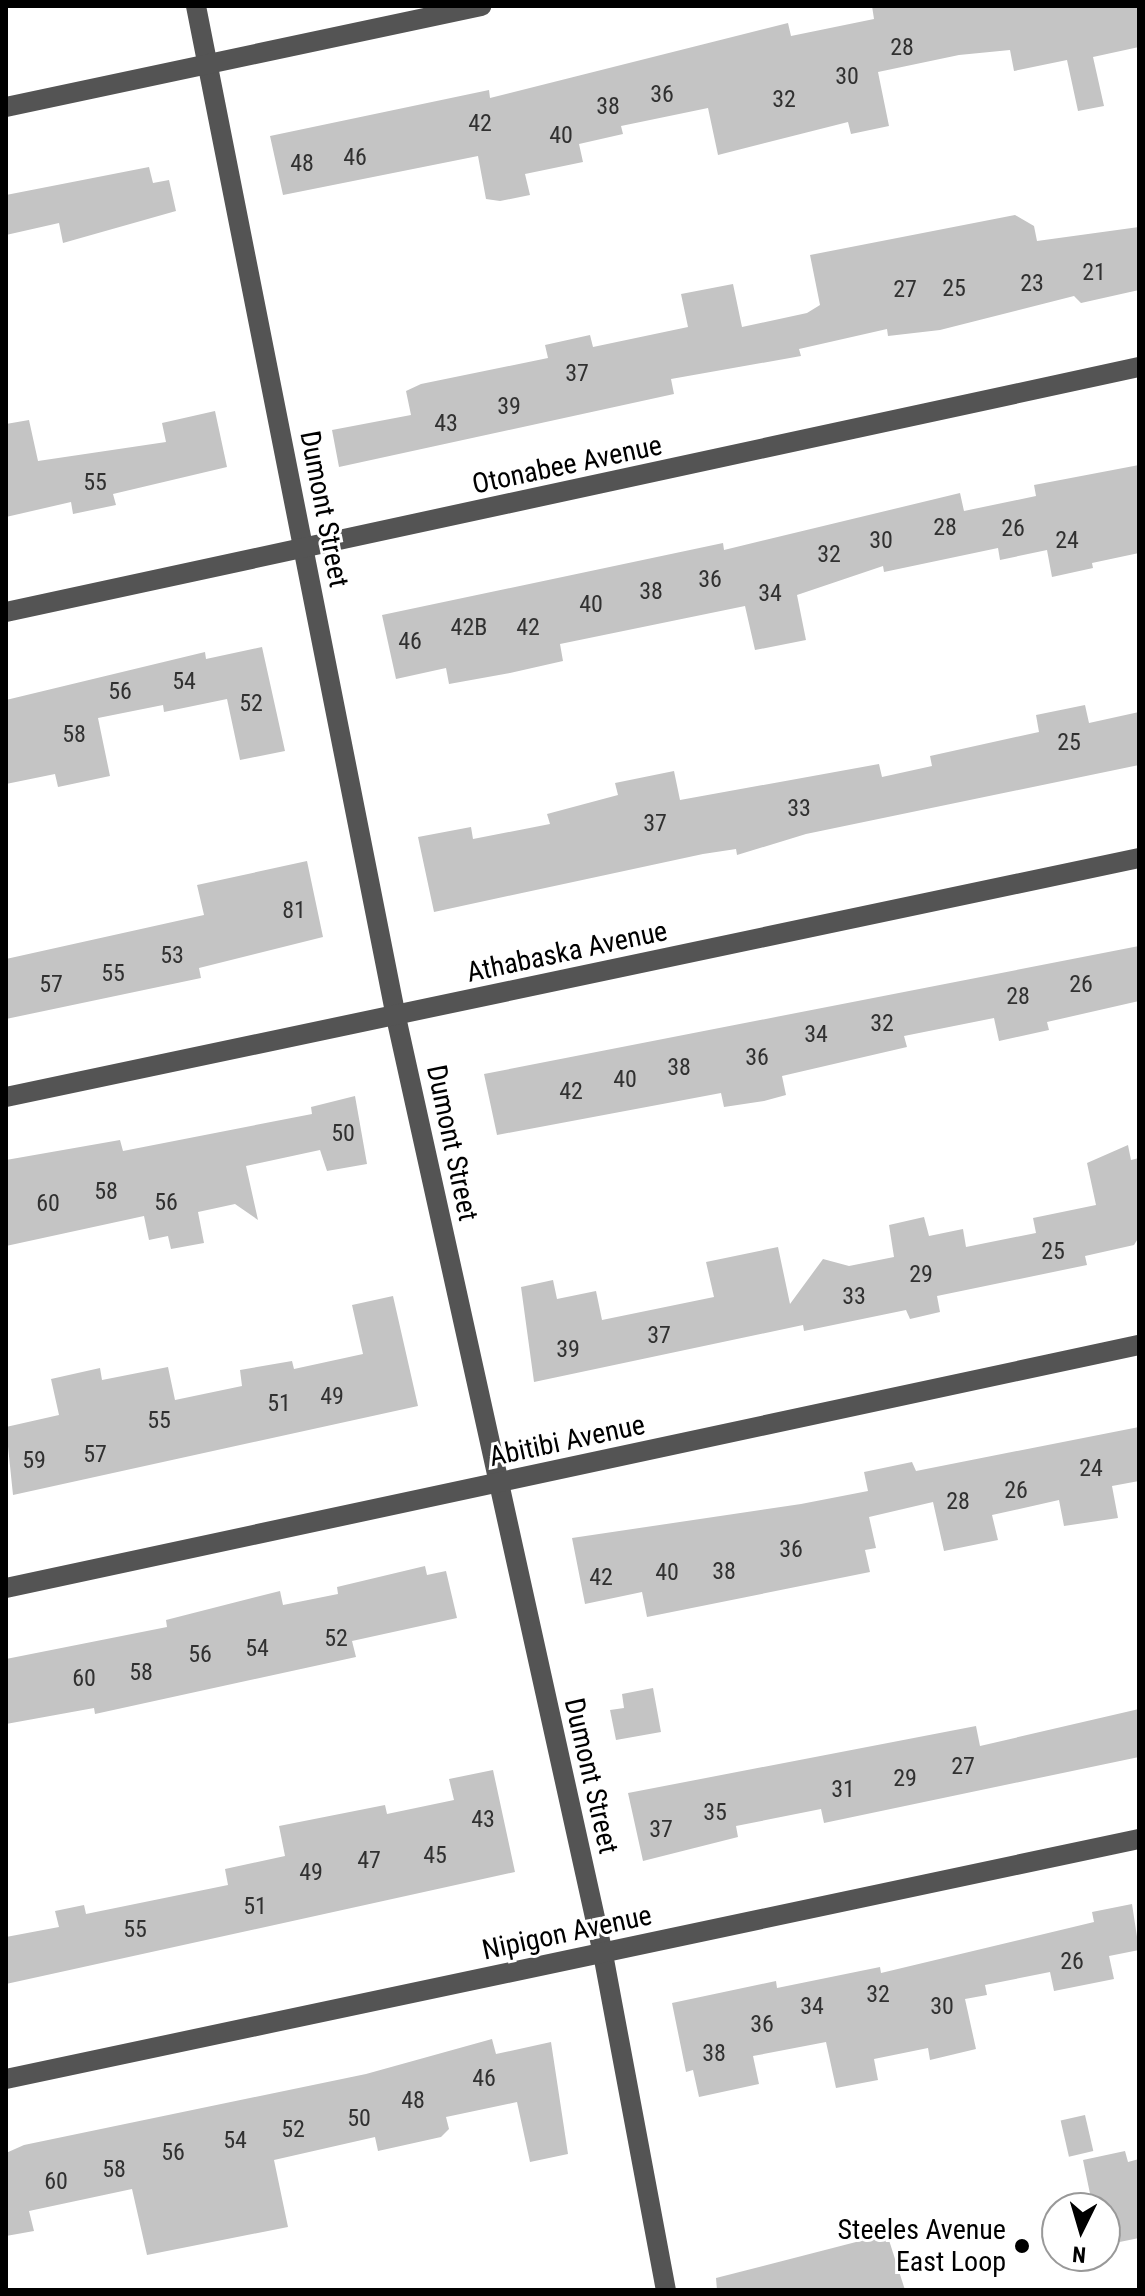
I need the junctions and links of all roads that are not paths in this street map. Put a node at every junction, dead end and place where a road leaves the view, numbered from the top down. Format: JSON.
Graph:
{"nodes":[{"id":1,"x":196,"y":6,"type":"edge"},
{"id":2,"x":481,"y":6,"type":"edge"},
{"id":3,"x":209,"y":61,"type":"junction"},
{"id":4,"x":6,"y":107,"type":"edge"},
{"id":5,"x":1139,"y":367,"type":"edge"},
{"id":6,"x":303,"y":552,"type":"junction"},
{"id":7,"x":6,"y":612,"type":"edge"},
{"id":8,"x":1139,"y":858,"type":"edge"},
{"id":9,"x":396,"y":1017,"type":"junction"},
{"id":10,"x":6,"y":1097,"type":"edge"},
{"id":11,"x":1139,"y":1345,"type":"edge"},
{"id":12,"x":497,"y":1485,"type":"junction"},
{"id":13,"x":6,"y":1588,"type":"edge"},
{"id":14,"x":1139,"y":1839,"type":"edge"},
{"id":15,"x":603,"y":1954,"type":"junction"},
{"id":16,"x":6,"y":2079,"type":"edge"},
{"id":17,"x":666,"y":2290,"type":"edge"}],
"edges":[{"from":1,"to":3,"type":"street","name":"Dumont Street"},
{"from":2,"to":3,"type":"street"},
{"from":3,"to":4,"type":"street"},
{"from":3,"to":6,"type":"street","name":"Dumont Street"},
{"from":5,"to":6,"type":"street","name":"Otonabee Avenue"},
{"from":6,"to":7,"type":"street","name":"Otonabee Avenue"},
{"from":6,"to":9,"type":"street","name":"Dumont Street"},
{"from":8,"to":9,"type":"street","name":"Athabaska Avenue"},
{"from":9,"to":10,"type":"street","name":"Athabaska Avenue"},
{"from":9,"to":12,"type":"street","name":"Dumont Street"},
{"from":11,"to":12,"type":"street","name":"Abitibi Avenue"},
{"from":12,"to":13,"type":"street","name":"Abitibi Avenue"},
{"from":12,"to":15,"type":"street","name":"Dumont Street"},
{"from":14,"to":15,"type":"street","name":"Nipigon Avenue"},
{"from":15,"to":16,"type":"street","name":"Nipigon Avenue"},
{"from":15,"to":17,"type":"street","name":"Dumont Street"}]}
